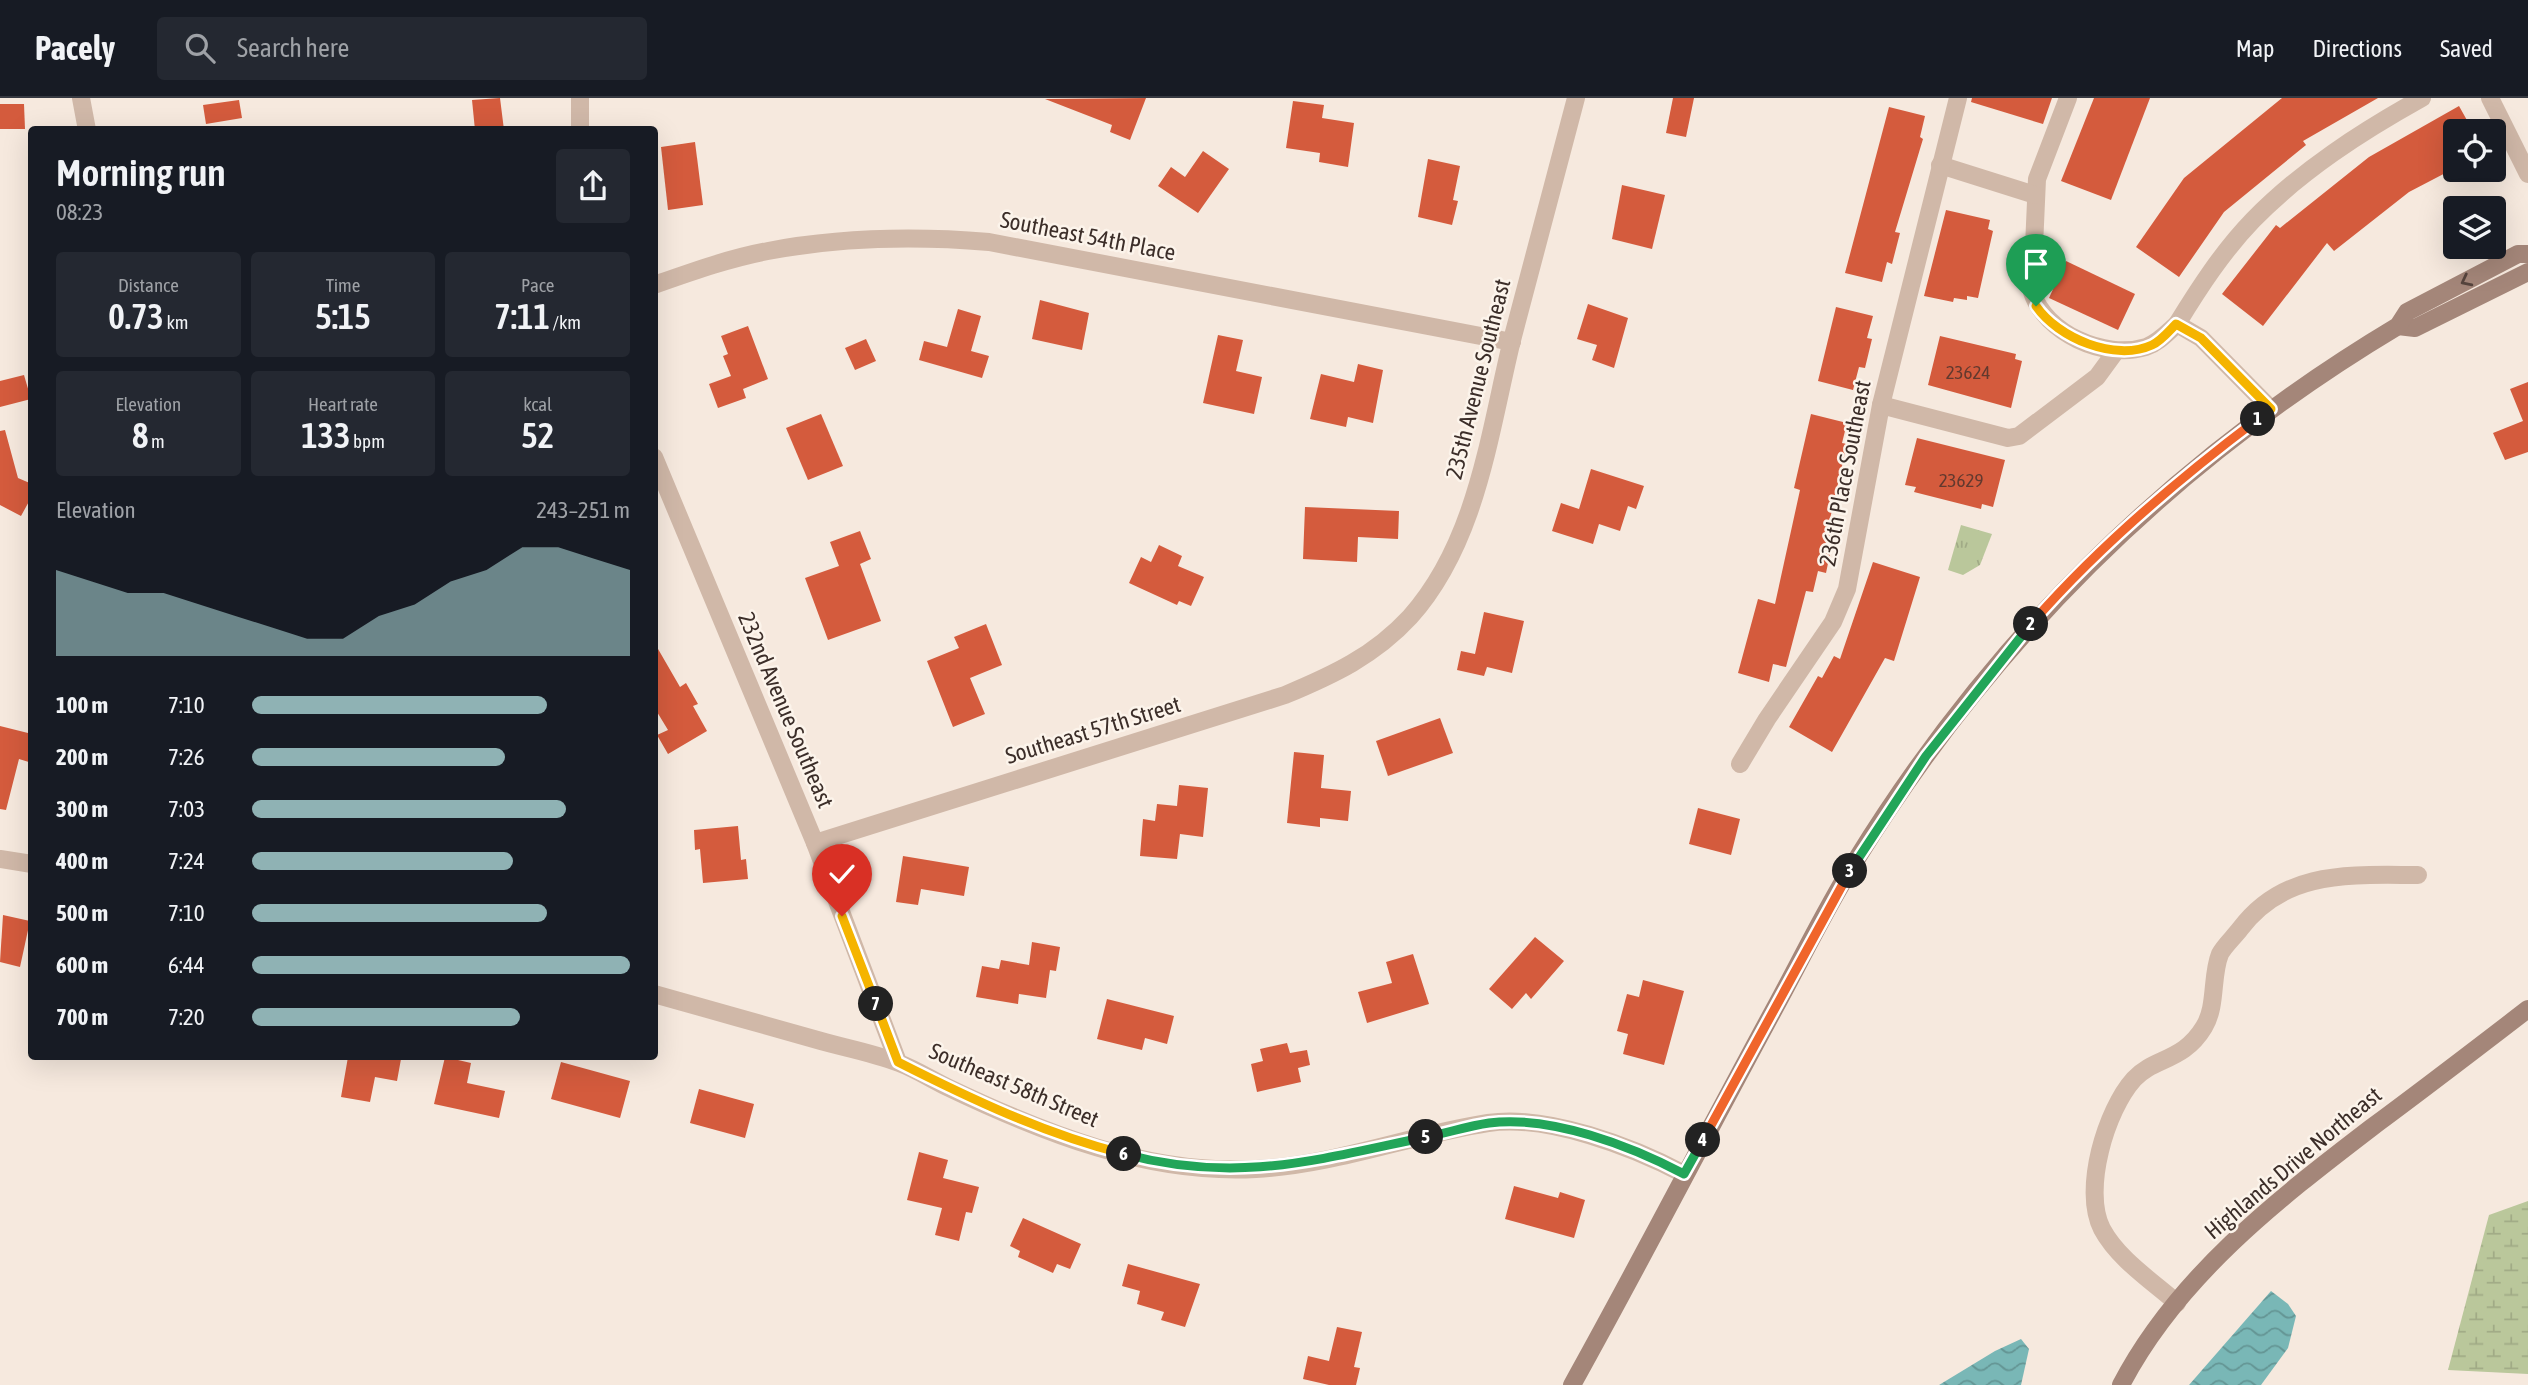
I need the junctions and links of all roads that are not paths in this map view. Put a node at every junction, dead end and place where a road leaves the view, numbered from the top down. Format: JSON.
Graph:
{"nodes":[{"id":1,"x":81,"y":98,"type":"edge"},
{"id":2,"x":580,"y":98,"type":"edge"},
{"id":3,"x":1576,"y":98,"type":"edge"},
{"id":4,"x":1958,"y":98,"type":"edge"},
{"id":5,"x":2068,"y":98,"type":"edge"},
{"id":6,"x":2422,"y":98,"type":"edge"},
{"id":7,"x":2490,"y":98,"type":"edge"},
{"id":8,"x":86,"y":126,"type":"edge"},
{"id":9,"x":580,"y":126,"type":"edge"},
{"id":10,"x":1940,"y":165,"type":"junction"},
{"id":11,"x":2528,"y":174,"type":"edge"},
{"id":12,"x":2035,"y":195,"type":"junction"},
{"id":13,"x":2528,"y":254,"type":"edge"},
{"id":14,"x":2528,"y":272,"type":"edge"},
{"id":15,"x":658,"y":284,"type":"edge"},
{"id":16,"x":2176,"y":324,"type":"junction"},
{"id":17,"x":2398,"y":326,"type":"junction"},
{"id":18,"x":1512,"y":342,"type":"junction"},
{"id":19,"x":2116,"y":351,"type":"junction"},
{"id":20,"x":1881,"y":405,"type":"junction"},
{"id":21,"x":2271,"y":409,"type":"junction"},
{"id":22,"x":658,"y":467,"type":"edge"},
{"id":23,"x":1379,"y":648,"type":"joint"},
{"id":24,"x":1740,"y":764,"type":"dead end"},
{"id":25,"x":815,"y":842,"type":"junction"},
{"id":26,"x":0,"y":859,"type":"edge"},
{"id":27,"x":28,"y":863,"type":"edge"},
{"id":28,"x":2418,"y":875,"type":"dead end"},
{"id":29,"x":658,"y":996,"type":"edge"},
{"id":30,"x":2528,"y":1009,"type":"edge"},
{"id":31,"x":898,"y":1062,"type":"junction"},
{"id":32,"x":1684,"y":1174,"type":"junction"},
{"id":33,"x":2177,"y":1303,"type":"junction"},
{"id":34,"x":1572,"y":1385,"type":"edge"},
{"id":35,"x":2121,"y":1385,"type":"edge"}],
"edges":[{"from":1,"to":8,"type":"street"},
{"from":2,"to":9,"type":"street"},
{"from":3,"to":18,"type":"street","name":"235th Avenue Southeast"},
{"from":4,"to":10,"type":"street","name":"236th Place Southeast"},
{"from":5,"to":12,"type":"street"},
{"from":6,"to":16,"type":"street"},
{"from":7,"to":11,"type":"street"},
{"from":10,"to":12,"type":"street"},
{"from":10,"to":20,"type":"street","name":"236th Place Southeast"},
{"from":12,"to":19,"type":"street"},
{"from":13,"to":17,"type":"main road","one_way":true},
{"from":14,"to":17,"type":"main road"},
{"from":15,"to":18,"type":"street","name":"Southeast 54th Place"},
{"from":16,"to":19,"type":"street"},
{"from":16,"to":21,"type":"street"},
{"from":17,"to":21,"type":"main road"},
{"from":18,"to":23,"type":"street","name":"235th Avenue Southeast"},
{"from":19,"to":20,"type":"street"},
{"from":20,"to":24,"type":"street","name":"236th Place Southeast"},
{"from":21,"to":32,"type":"main road"},
{"from":22,"to":25,"type":"street","name":"232nd Avenue Southeast"},
{"from":23,"to":25,"type":"street","name":"Southeast 57th Street"},
{"from":25,"to":31,"type":"street","name":"232nd Avenue Southeast"},
{"from":26,"to":27,"type":"street"},
{"from":28,"to":33,"type":"street"},
{"from":29,"to":31,"type":"street","name":"Southeast 58th Street"},
{"from":30,"to":33,"type":"main road","name":"Highlands Drive Northeast"},
{"from":31,"to":32,"type":"street","name":"Southeast 58th Street"},
{"from":32,"to":34,"type":"main road"},
{"from":33,"to":35,"type":"main road","name":"Highlands Drive Northeast"}]}
